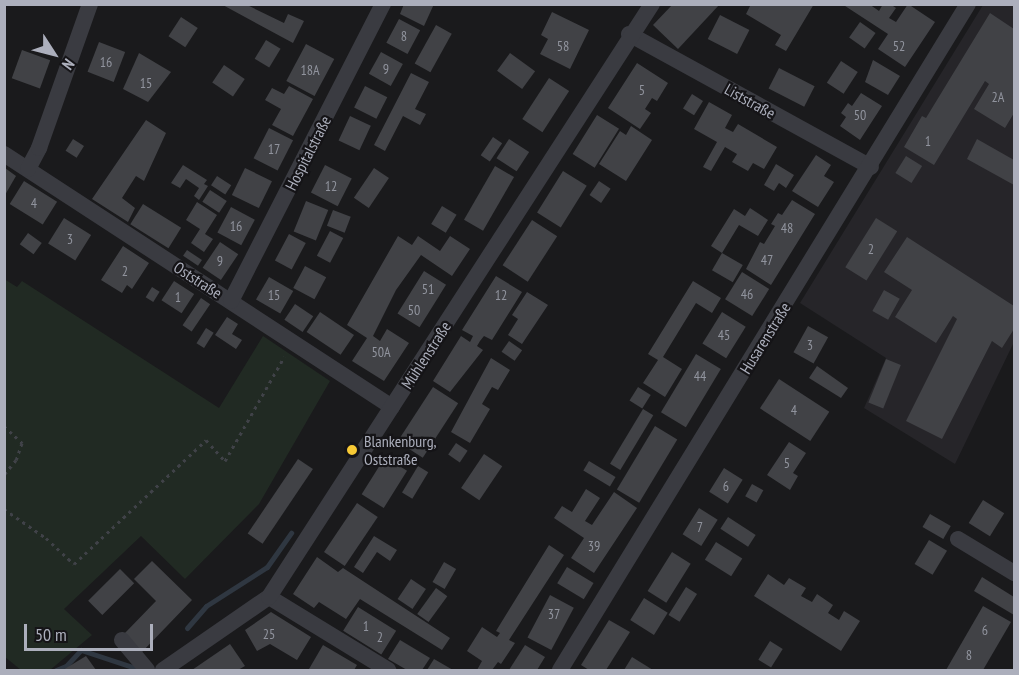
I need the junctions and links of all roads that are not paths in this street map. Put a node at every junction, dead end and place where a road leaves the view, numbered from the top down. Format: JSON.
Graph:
{"nodes":[{"id":1,"x":90,"y":4,"type":"edge"},
{"id":2,"x":383,"y":4,"type":"edge"},
{"id":3,"x":652,"y":4,"type":"edge"},
{"id":4,"x":968,"y":4,"type":"edge"},
{"id":5,"x":629,"y":34,"type":"junction"},
{"id":6,"x":4,"y":154,"type":"edge"},
{"id":7,"x":871,"y":167,"type":"junction"},
{"id":8,"x":28,"y":169,"type":"junction"},
{"id":9,"x":231,"y":301,"type":"junction"},
{"id":10,"x":392,"y":406,"type":"junction"},
{"id":11,"x":958,"y":539,"type":"dead end"},
{"id":12,"x":1014,"y":573,"type":"edge"},
{"id":13,"x":269,"y":597,"type":"junction"},
{"id":14,"x":122,"y":640,"type":"dead end"},
{"id":15,"x":147,"y":670,"type":"edge"},
{"id":16,"x":163,"y":670,"type":"edge"},
{"id":17,"x":388,"y":670,"type":"edge"},
{"id":18,"x":560,"y":670,"type":"edge"}],
"edges":[{"from":1,"to":8,"type":"street"},
{"from":2,"to":9,"type":"street","name":"Hospitalstraße"},
{"from":3,"to":5,"type":"street","name":"Mühlenstraße"},
{"from":4,"to":7,"type":"street","name":"Husarenstraße"},
{"from":5,"to":7,"type":"street","name":"Liststraße"},
{"from":5,"to":10,"type":"street","name":"Mühlenstraße"},
{"from":6,"to":8,"type":"street","name":"Oststraße"},
{"from":7,"to":18,"type":"street","name":"Husarenstraße"},
{"from":8,"to":9,"type":"street","name":"Oststraße"},
{"from":9,"to":10,"type":"street","name":"Oststraße"},
{"from":10,"to":13,"type":"street","name":"Mühlenstraße"},
{"from":11,"to":12,"type":"street"},
{"from":13,"to":16,"type":"street","name":"Mühlenstraße"},
{"from":13,"to":17,"type":"street"},
{"from":14,"to":15,"type":"street"}]}
